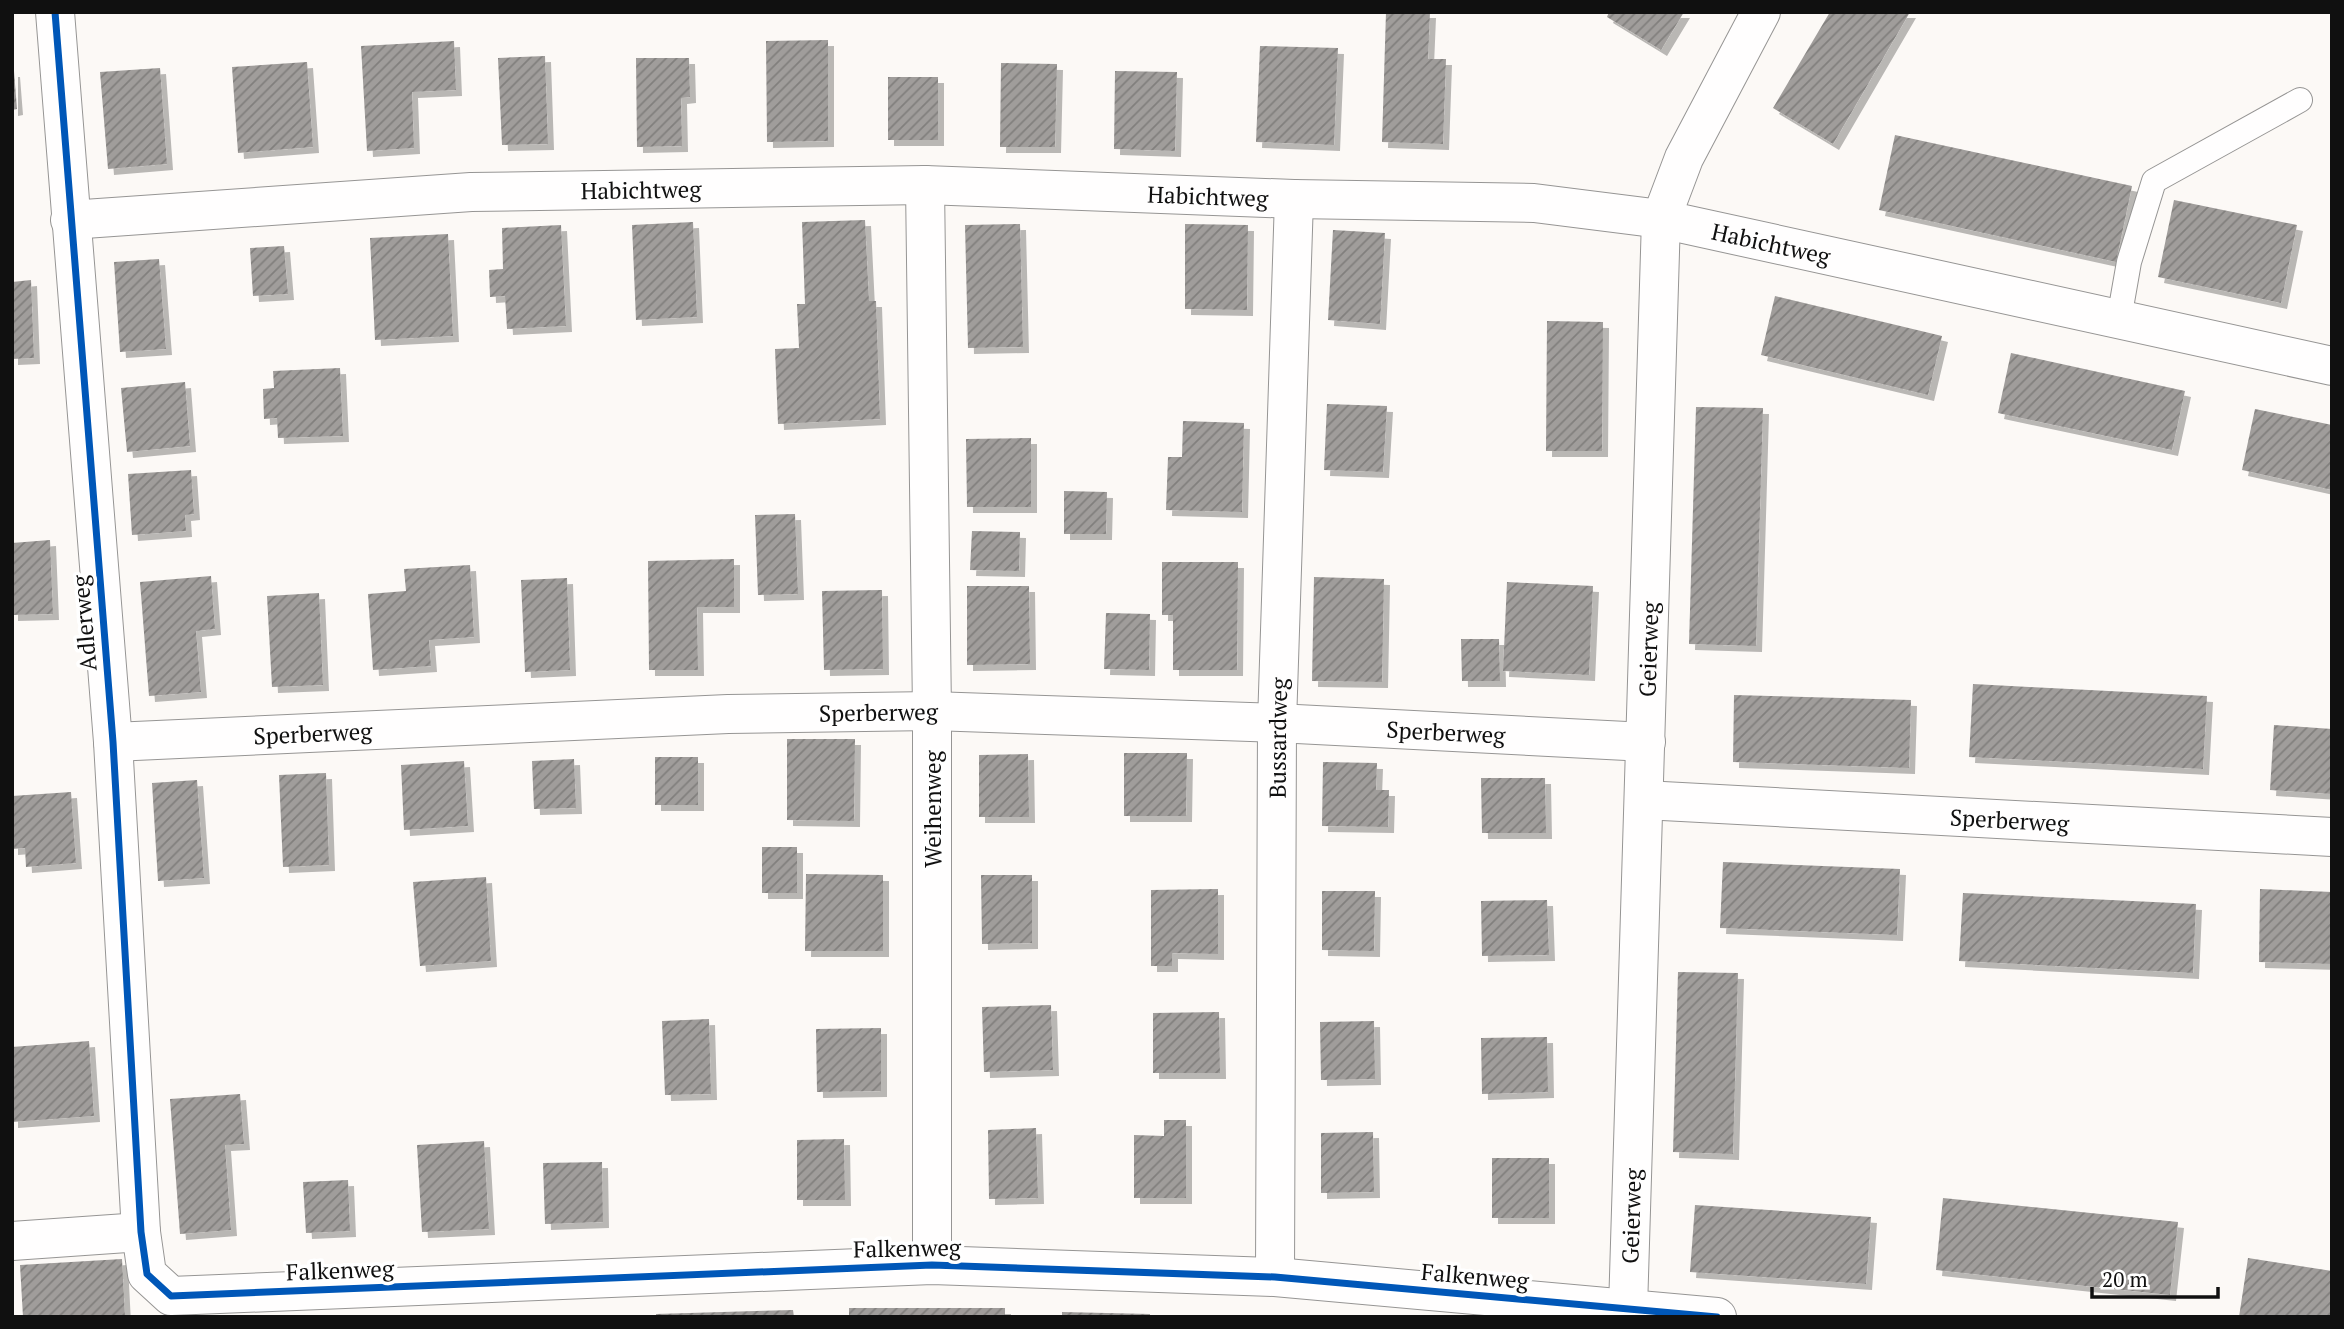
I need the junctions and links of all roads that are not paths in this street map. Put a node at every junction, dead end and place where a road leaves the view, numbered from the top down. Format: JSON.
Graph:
{"nodes":[{"id":1,"x":55,"y":12,"type":"edge"},
{"id":2,"x":1761,"y":12,"type":"edge"},
{"id":3,"x":2300,"y":100,"type":"dead end"},
{"id":4,"x":925,"y":185,"type":"junction"},
{"id":5,"x":1294,"y":199,"type":"junction"},
{"id":6,"x":1661,"y":219,"type":"junction"},
{"id":7,"x":70,"y":220,"type":"junction"},
{"id":8,"x":2119,"y":319,"type":"junction"},
{"id":9,"x":2332,"y":366,"type":"edge"},
{"id":10,"x":932,"y":711,"type":"junction"},
{"id":11,"x":1277,"y":723,"type":"junction"},
{"id":12,"x":113,"y":742,"type":"junction"},
{"id":13,"x":1646,"y":742,"type":"junction"},
{"id":14,"x":1644,"y":800,"type":"junction"},
{"id":15,"x":2332,"y":837,"type":"edge"},
{"id":16,"x":141,"y":1232,"type":"junction"},
{"id":17,"x":12,"y":1241,"type":"edge"},
{"id":18,"x":932,"y":1265,"type":"junction"},
{"id":19,"x":1275,"y":1277,"type":"junction"},
{"id":20,"x":172,"y":1307,"type":"edge"},
{"id":21,"x":1628,"y":1309,"type":"junction"},
{"id":22,"x":1717,"y":1317,"type":"edge"}],
"edges":[{"from":1,"to":7,"type":"street","name":"Adlerweg"},
{"from":2,"to":6,"type":"street","name":"Geierweg"},
{"from":3,"to":8,"type":"lane"},
{"from":4,"to":5,"type":"street","name":"Habichtweg"},
{"from":4,"to":7,"type":"street","name":"Habichtweg"},
{"from":4,"to":10,"type":"street","name":"Weihenweg"},
{"from":5,"to":6,"type":"street","name":"Habichtweg"},
{"from":5,"to":11,"type":"street","name":"Bussardweg"},
{"from":6,"to":8,"type":"street","name":"Habichtweg"},
{"from":6,"to":13,"type":"street","name":"Geierweg"},
{"from":7,"to":12,"type":"street","name":"Adlerweg"},
{"from":8,"to":9,"type":"street","name":"Habichtweg"},
{"from":10,"to":11,"type":"street","name":"Sperberweg"},
{"from":10,"to":12,"type":"street","name":"Sperberweg"},
{"from":10,"to":18,"type":"street","name":"Weihenweg"},
{"from":11,"to":13,"type":"street","name":"Sperberweg"},
{"from":11,"to":19,"type":"street","name":"Bussardweg"},
{"from":12,"to":16,"type":"street","name":"Adlerweg"},
{"from":13,"to":14,"type":"street","name":"Geierweg"},
{"from":14,"to":15,"type":"street","name":"Sperberweg"},
{"from":14,"to":21,"type":"street","name":"Geierweg"},
{"from":16,"to":17,"type":"street"},
{"from":16,"to":20,"type":"street","name":"Falkenweg"},
{"from":18,"to":19,"type":"street","name":"Falkenweg"},
{"from":18,"to":20,"type":"street","name":"Falkenweg"},
{"from":19,"to":21,"type":"street","name":"Falkenweg"},
{"from":21,"to":22,"type":"street","name":"Falkenweg"}]}
